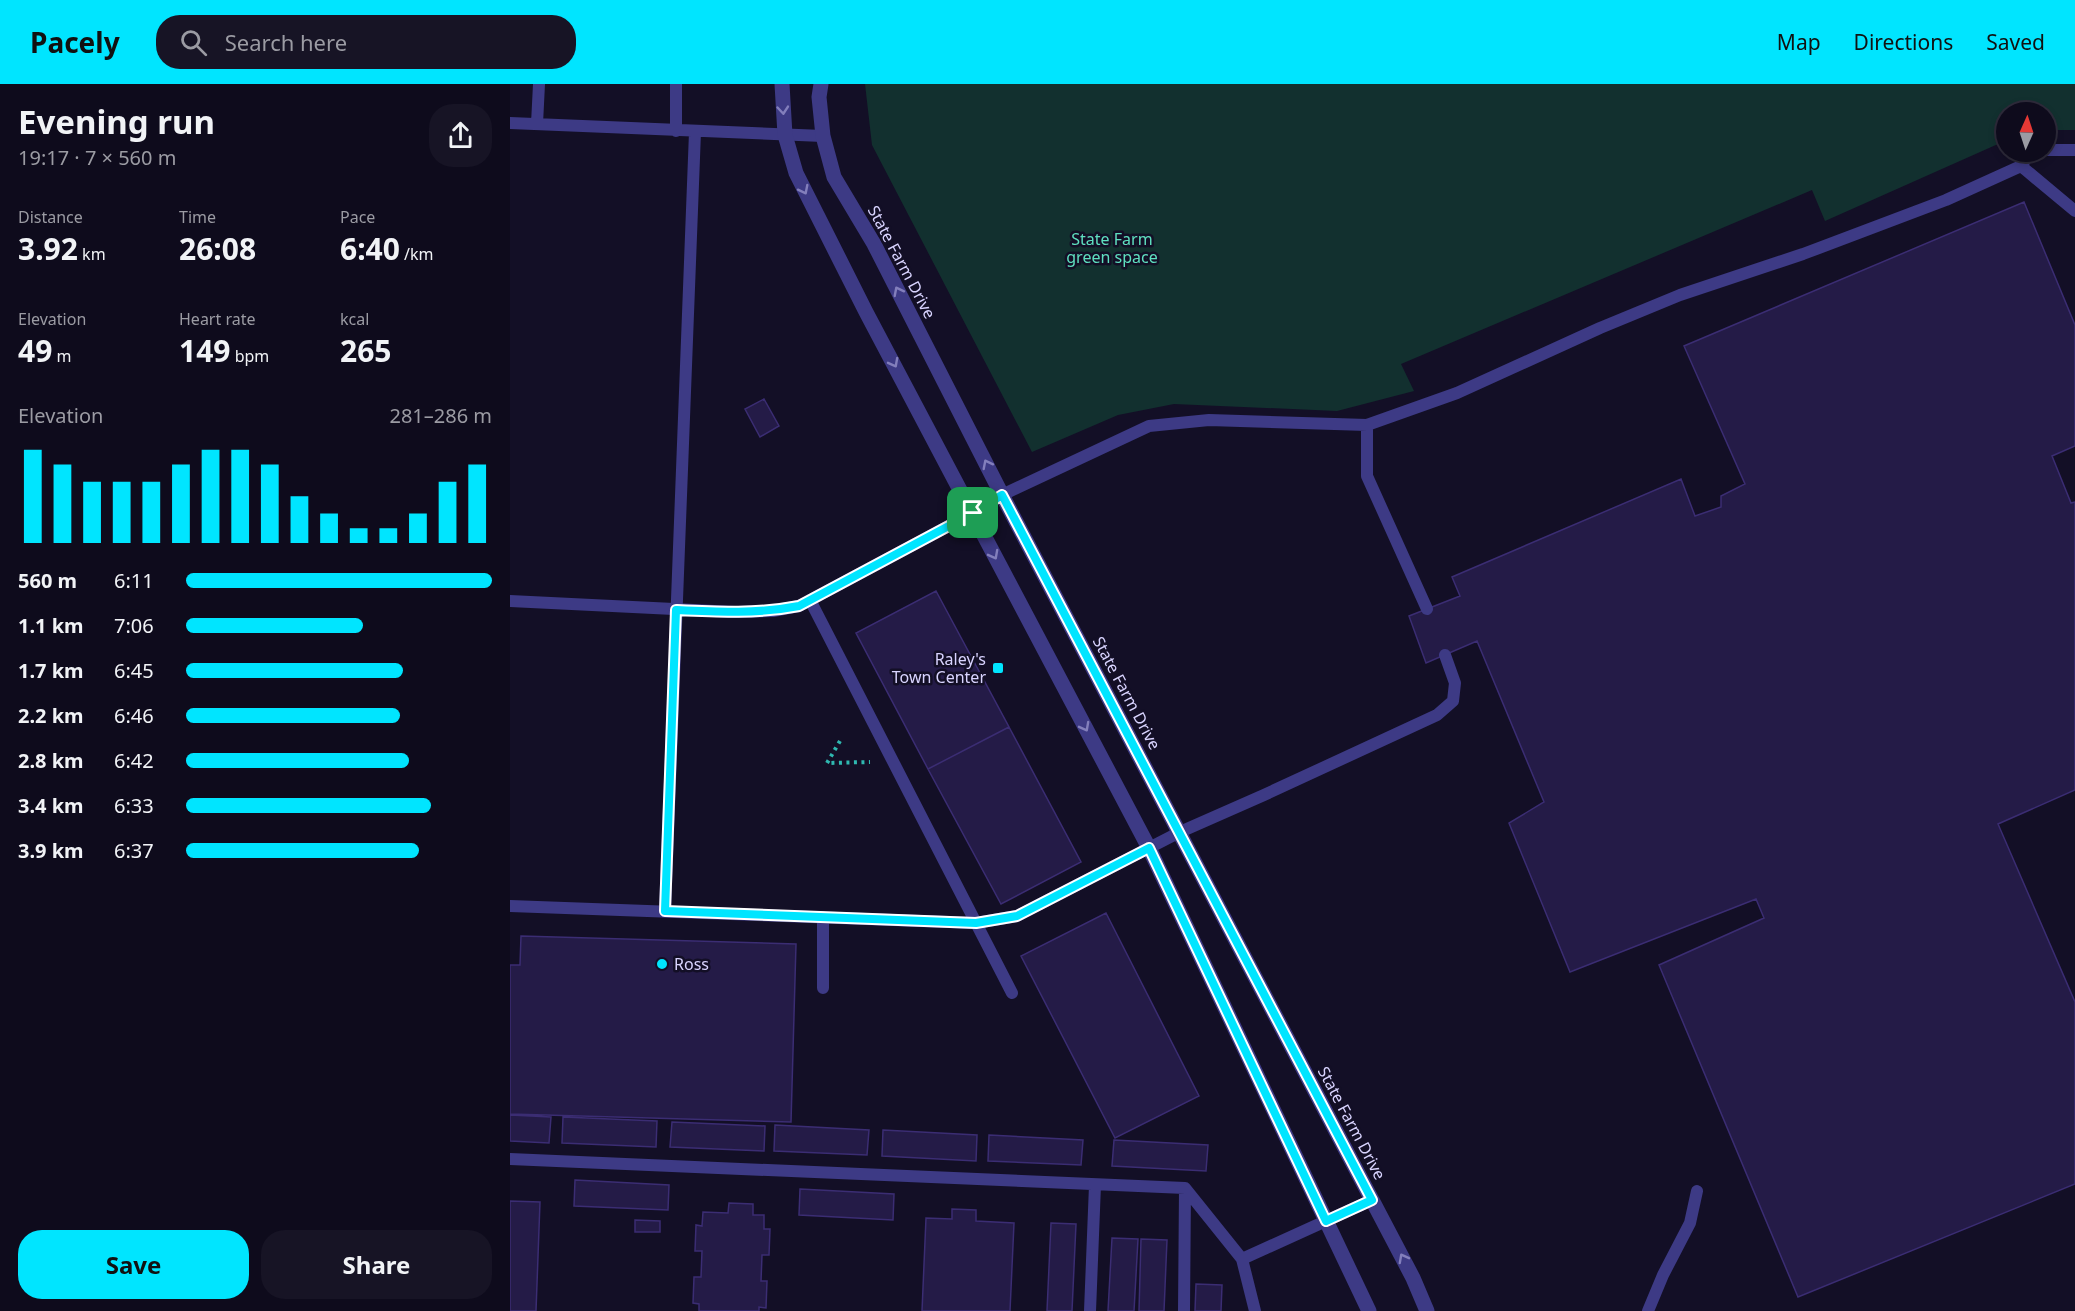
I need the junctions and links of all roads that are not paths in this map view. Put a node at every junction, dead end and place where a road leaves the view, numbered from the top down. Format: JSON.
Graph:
{"nodes":[{"id":1,"x":539,"y":84,"type":"edge"},
{"id":2,"x":676,"y":84,"type":"edge"},
{"id":3,"x":782,"y":84,"type":"edge"},
{"id":4,"x":821,"y":84,"type":"edge"},
{"id":5,"x":510,"y":123,"type":"edge"},
{"id":6,"x":537,"y":124,"type":"junction"},
{"id":7,"x":676,"y":131,"type":"junction"},
{"id":8,"x":695,"y":132,"type":"junction"},
{"id":9,"x":785,"y":135,"type":"junction"},
{"id":10,"x":823,"y":136,"type":"junction"},
{"id":11,"x":2056,"y":150,"type":"edge"},
{"id":12,"x":2075,"y":150,"type":"edge"},
{"id":13,"x":2024,"y":162,"type":"edge"},
{"id":14,"x":2021,"y":166,"type":"junction"},
{"id":15,"x":2075,"y":211,"type":"edge"},
{"id":16,"x":1367,"y":425,"type":"junction"},
{"id":17,"x":1002,"y":495,"type":"junction"},
{"id":18,"x":973,"y":513,"type":"junction"},
{"id":19,"x":810,"y":600,"type":"junction"},
{"id":20,"x":510,"y":601,"type":"edge"},
{"id":21,"x":1427,"y":609,"type":"dead end"},
{"id":22,"x":676,"y":610,"type":"junction"},
{"id":23,"x":1445,"y":655,"type":"dead end"},
{"id":24,"x":1180,"y":832,"type":"junction"},
{"id":25,"x":1149,"y":848,"type":"junction"},
{"id":26,"x":510,"y":906,"type":"edge"},
{"id":27,"x":665,"y":911,"type":"junction"},
{"id":28,"x":823,"y":917,"type":"junction"},
{"id":29,"x":976,"y":923,"type":"junction"},
{"id":30,"x":823,"y":988,"type":"dead end"},
{"id":31,"x":1012,"y":993,"type":"dead end"},
{"id":32,"x":510,"y":1159,"type":"edge"},
{"id":33,"x":1095,"y":1185,"type":"junction"},
{"id":34,"x":1185,"y":1188,"type":"junction"},
{"id":35,"x":1697,"y":1191,"type":"dead end"},
{"id":36,"x":1372,"y":1200,"type":"junction"},
{"id":37,"x":1326,"y":1221,"type":"junction"},
{"id":38,"x":1242,"y":1259,"type":"junction"},
{"id":39,"x":1090,"y":1311,"type":"edge"},
{"id":40,"x":1184,"y":1311,"type":"edge"},
{"id":41,"x":1255,"y":1311,"type":"edge"},
{"id":42,"x":1369,"y":1311,"type":"edge"},
{"id":43,"x":1427,"y":1311,"type":"edge"},
{"id":44,"x":1648,"y":1311,"type":"edge"}],
"edges":[{"from":1,"to":6,"type":"lane"},
{"from":2,"to":7,"type":"lane"},
{"from":3,"to":9,"type":"street","one_way":true},
{"from":4,"to":10,"type":"street","name":"State Farm Drive"},
{"from":5,"to":6,"type":"lane"},
{"from":6,"to":7,"type":"lane"},
{"from":7,"to":8,"type":"lane"},
{"from":8,"to":9,"type":"lane"},
{"from":8,"to":22,"type":"lane"},
{"from":9,"to":10,"type":"lane"},
{"from":9,"to":18,"type":"street","one_way":true},
{"from":17,"to":10,"type":"street","name":"State Farm Drive","one_way":true},
{"from":11,"to":12,"type":"lane"},
{"from":13,"to":14,"type":"lane"},
{"from":14,"to":15,"type":"lane"},
{"from":14,"to":16,"type":"lane"},
{"from":16,"to":17,"type":"lane"},
{"from":16,"to":21,"type":"lane"},
{"from":17,"to":18,"type":"lane"},
{"from":17,"to":24,"type":"street","name":"State Farm Drive"},
{"from":18,"to":19,"type":"lane"},
{"from":18,"to":25,"type":"street","one_way":true},
{"from":19,"to":22,"type":"lane"},
{"from":19,"to":29,"type":"lane"},
{"from":20,"to":22,"type":"lane"},
{"from":22,"to":27,"type":"lane"},
{"from":23,"to":24,"type":"lane"},
{"from":24,"to":25,"type":"lane"},
{"from":24,"to":36,"type":"street","name":"State Farm Drive"},
{"from":25,"to":29,"type":"lane"},
{"from":25,"to":37,"type":"street"},
{"from":26,"to":27,"type":"lane"},
{"from":27,"to":28,"type":"lane"},
{"from":28,"to":29,"type":"lane"},
{"from":28,"to":30,"type":"lane"},
{"from":29,"to":31,"type":"lane"},
{"from":32,"to":33,"type":"lane"},
{"from":33,"to":34,"type":"lane"},
{"from":33,"to":39,"type":"lane"},
{"from":34,"to":38,"type":"lane"},
{"from":34,"to":40,"type":"lane"},
{"from":35,"to":44,"type":"lane"},
{"from":36,"to":37,"type":"lane"},
{"from":43,"to":36,"type":"street","name":"State Farm Drive","one_way":true},
{"from":37,"to":38,"type":"lane"},
{"from":37,"to":42,"type":"street"},
{"from":38,"to":41,"type":"lane"}]}
